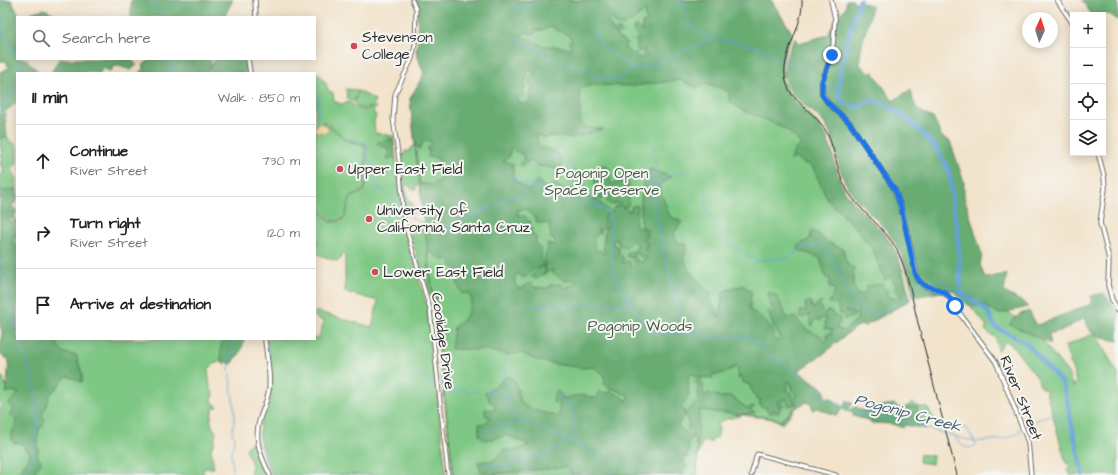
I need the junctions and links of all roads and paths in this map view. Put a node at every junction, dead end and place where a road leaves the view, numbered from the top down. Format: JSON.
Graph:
{"nodes":[{"id":1,"x":256,"y":0,"type":"edge"},
{"id":2,"x":831,"y":0,"type":"edge"},
{"id":3,"x":1057,"y":0,"type":"edge"},
{"id":4,"x":413,"y":2,"type":"edge"},
{"id":5,"x":256,"y":16,"type":"edge"},
{"id":6,"x":1070,"y":20,"type":"edge"},
{"id":7,"x":248,"y":60,"type":"edge"},
{"id":8,"x":250,"y":72,"type":"edge"},
{"id":9,"x":1099,"y":156,"type":"edge"},
{"id":10,"x":1118,"y":310,"type":"edge"},
{"id":11,"x":265,"y":340,"type":"edge"},
{"id":12,"x":270,"y":475,"type":"edge"},
{"id":13,"x":448,"y":475,"type":"edge"},
{"id":14,"x":751,"y":475,"type":"edge"},
{"id":15,"x":836,"y":475,"type":"edge"},
{"id":16,"x":1031,"y":475,"type":"edge"}],
"edges":[{"from":1,"to":5,"type":"main road"},
{"from":2,"to":16,"type":"main road","name":"River Street"},
{"from":3,"to":6,"type":"main road"},
{"from":4,"to":13,"type":"street","name":"Coolidge Drive"},
{"from":7,"to":8,"type":"main road"},
{"from":9,"to":10,"type":"main road"},
{"from":11,"to":12,"type":"main road"},
{"from":14,"to":15,"type":"street"}]}
